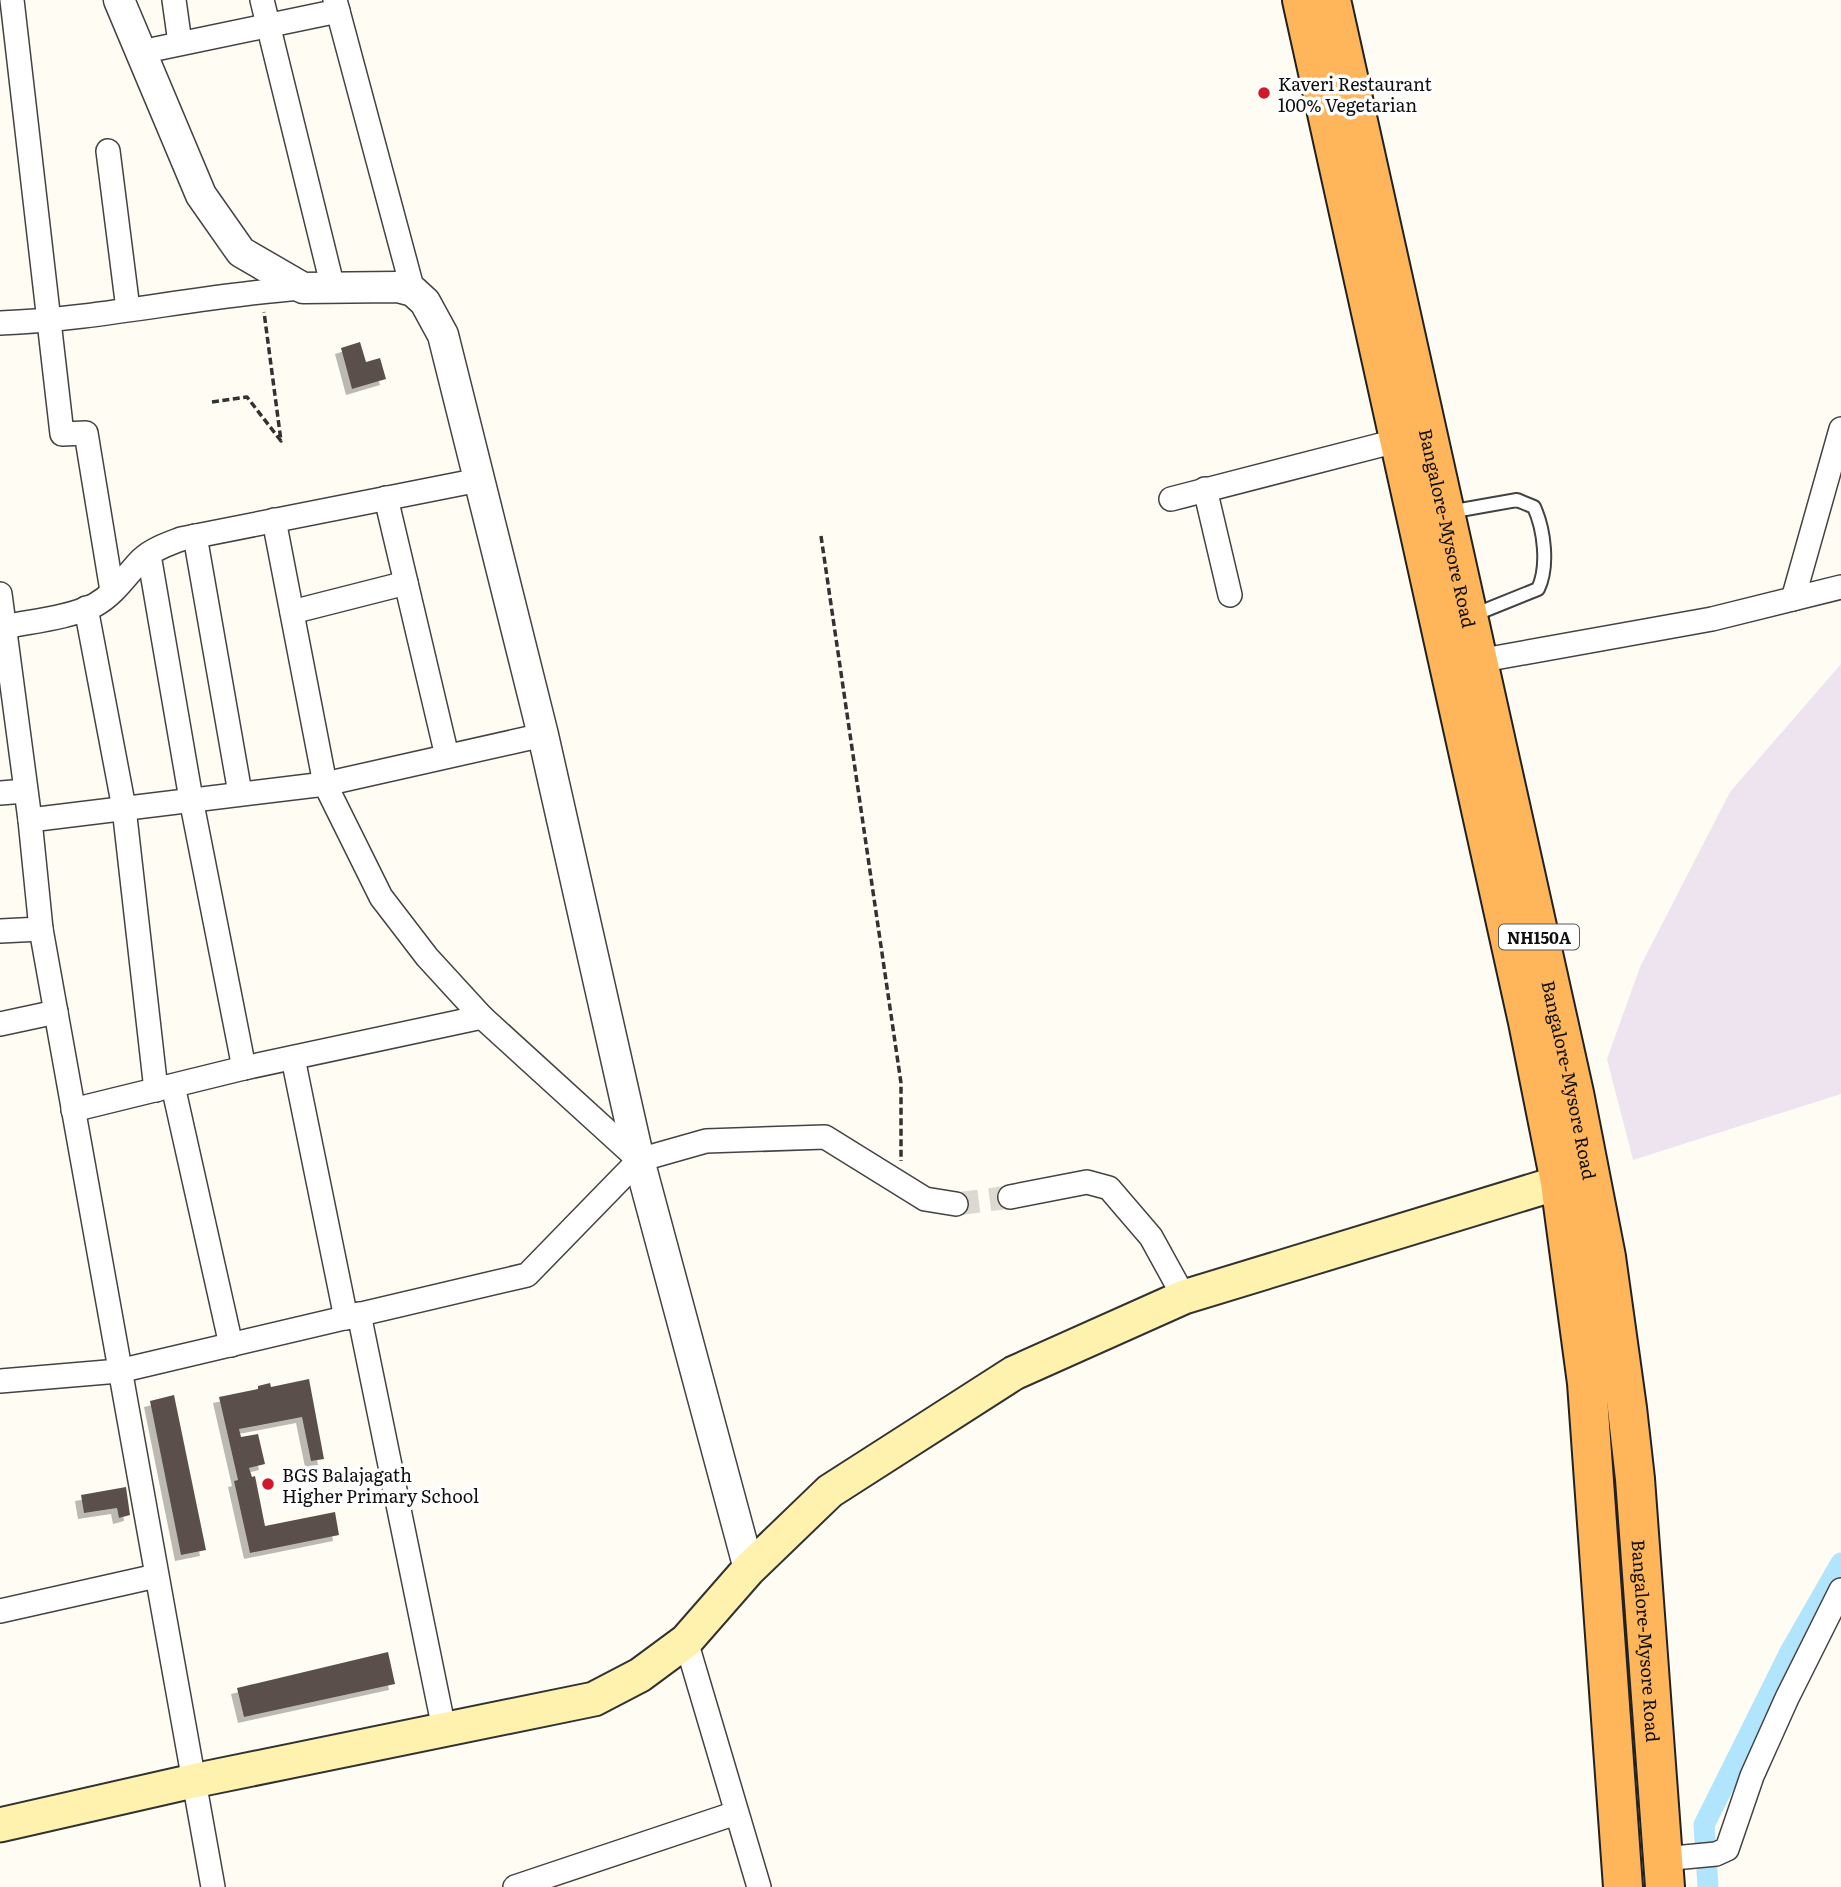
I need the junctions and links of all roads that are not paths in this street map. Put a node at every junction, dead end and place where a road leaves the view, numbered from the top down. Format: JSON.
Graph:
{"nodes":[{"id":1,"x":12,"y":0,"type":"edge"},
{"id":2,"x":119,"y":0,"type":"edge"},
{"id":3,"x":174,"y":0,"type":"edge"},
{"id":4,"x":262,"y":0,"type":"edge"},
{"id":5,"x":1302,"y":0,"type":"edge"},
{"id":6,"x":1331,"y":0,"type":"edge"},
{"id":7,"x":337,"y":6,"type":"edge"},
{"id":8,"x":267,"y":26,"type":"junction"},
{"id":9,"x":180,"y":43,"type":"junction"},
{"id":10,"x":141,"y":52,"type":"junction"},
{"id":11,"x":108,"y":151,"type":"dead end"},
{"id":12,"x":303,"y":288,"type":"junction"},
{"id":13,"x":334,"y":288,"type":"junction"},
{"id":14,"x":413,"y":291,"type":"junction"},
{"id":15,"x":128,"y":310,"type":"junction"},
{"id":16,"x":48,"y":321,"type":"junction"},
{"id":17,"x":0,"y":323,"type":"edge"},
{"id":18,"x":1841,"y":429,"type":"edge"},
{"id":19,"x":1400,"y":440,"type":"junction"},
{"id":20,"x":478,"y":480,"type":"junction"},
{"id":21,"x":1205,"y":489,"type":"junction"},
{"id":22,"x":386,"y":498,"type":"junction"},
{"id":23,"x":1171,"y":499,"type":"dead end"},
{"id":24,"x":1445,"y":512,"type":"junction"},
{"id":25,"x":274,"y":520,"type":"junction"},
{"id":26,"x":195,"y":536,"type":"junction"},
{"id":27,"x":149,"y":555,"type":"junction"},
{"id":28,"x":406,"y":583,"type":"junction"},
{"id":29,"x":1841,"y":587,"type":"edge"},
{"id":30,"x":112,"y":591,"type":"junction"},
{"id":31,"x":0,"y":594,"type":"edge"},
{"id":32,"x":1230,"y":595,"type":"dead end"},
{"id":33,"x":1793,"y":599,"type":"junction"},
{"id":34,"x":86,"y":608,"type":"junction"},
{"id":35,"x":292,"y":612,"type":"junction"},
{"id":36,"x":1454,"y":620,"type":"junction"},
{"id":37,"x":4,"y":627,"type":"junction"},
{"id":38,"x":1478,"y":661,"type":"junction"},
{"id":39,"x":543,"y":735,"type":"junction"},
{"id":40,"x":447,"y":756,"type":"junction"},
{"id":41,"x":325,"y":784,"type":"junction"},
{"id":42,"x":25,"y":791,"type":"junction"},
{"id":43,"x":0,"y":793,"type":"edge"},
{"id":44,"x":240,"y":793,"type":"junction"},
{"id":45,"x":191,"y":799,"type":"junction"},
{"id":46,"x":124,"y":808,"type":"junction"},
{"id":47,"x":30,"y":820,"type":"junction"},
{"id":48,"x":41,"y":929,"type":"junction"},
{"id":49,"x":0,"y":931,"type":"edge"},
{"id":50,"x":56,"y":1013,"type":"junction"},
{"id":51,"x":482,"y":1017,"type":"junction"},
{"id":52,"x":0,"y":1024,"type":"edge"},
{"id":53,"x":293,"y":1058,"type":"junction"},
{"id":54,"x":244,"y":1068,"type":"junction"},
{"id":55,"x":164,"y":1088,"type":"junction"},
{"id":56,"x":73,"y":1110,"type":"junction"},
{"id":57,"x":639,"y":1160,"type":"junction"},
{"id":58,"x":1575,"y":1177,"type":"junction"},
{"id":59,"x":1010,"y":1197,"type":"tunnel mouth"},
{"id":60,"x":956,"y":1204,"type":"tunnel mouth"},
{"id":61,"x":1184,"y":1297,"type":"junction"},
{"id":62,"x":353,"y":1316,"type":"junction"},
{"id":63,"x":231,"y":1345,"type":"junction"},
{"id":64,"x":120,"y":1371,"type":"junction"},
{"id":65,"x":0,"y":1381,"type":"edge"},
{"id":66,"x":749,"y":1569,"type":"junction"},
{"id":67,"x":156,"y":1576,"type":"junction"},
{"id":68,"x":1841,"y":1590,"type":"edge"},
{"id":69,"x":0,"y":1611,"type":"edge"},
{"id":70,"x":686,"y":1642,"type":"junction"},
{"id":71,"x":444,"y":1729,"type":"junction"},
{"id":72,"x":194,"y":1781,"type":"junction"},
{"id":73,"x":737,"y":1813,"type":"junction"},
{"id":74,"x":0,"y":1825,"type":"edge"},
{"id":75,"x":1685,"y":1864,"type":"edge"},
{"id":76,"x":213,"y":1887,"type":"edge"},
{"id":77,"x":515,"y":1887,"type":"edge"},
{"id":78,"x":759,"y":1887,"type":"edge"},
{"id":79,"x":1623,"y":1887,"type":"edge"}],
"edges":[{"from":1,"to":16,"type":"street"},
{"from":2,"to":10,"type":"street"},
{"from":3,"to":9,"type":"street"},
{"from":4,"to":8,"type":"street"},
{"from":5,"to":19,"type":"highway","name":"Bangalore-Mysore Road","number":"NH150A"},
{"from":6,"to":24,"type":"highway","name":"Bangalore-Mysore Road","number":"NH150A"},
{"from":7,"to":8,"type":"street"},
{"from":7,"to":14,"type":"street"},
{"from":8,"to":9,"type":"street"},
{"from":8,"to":13,"type":"street"},
{"from":9,"to":10,"type":"street"},
{"from":10,"to":12,"type":"street"},
{"from":11,"to":15,"type":"street"},
{"from":12,"to":13,"type":"street"},
{"from":12,"to":15,"type":"street"},
{"from":13,"to":14,"type":"street"},
{"from":14,"to":20,"type":"street"},
{"from":15,"to":16,"type":"street"},
{"from":16,"to":17,"type":"street"},
{"from":16,"to":30,"type":"street"},
{"from":18,"to":33,"type":"street"},
{"from":19,"to":21,"type":"street"},
{"from":19,"to":36,"type":"highway","name":"Bangalore-Mysore Road","number":"NH150A"},
{"from":20,"to":22,"type":"street"},
{"from":20,"to":39,"type":"street"},
{"from":21,"to":23,"type":"street"},
{"from":21,"to":32,"type":"street"},
{"from":22,"to":25,"type":"street"},
{"from":22,"to":28,"type":"street"},
{"from":24,"to":36,"type":"highway","name":"Bangalore-Mysore Road","number":"NH150A"},
{"from":24,"to":36,"type":"lane"},
{"from":25,"to":26,"type":"street"},
{"from":25,"to":35,"type":"street"},
{"from":26,"to":27,"type":"street"},
{"from":26,"to":44,"type":"street"},
{"from":27,"to":30,"type":"street"},
{"from":27,"to":45,"type":"street"},
{"from":28,"to":35,"type":"street"},
{"from":28,"to":40,"type":"street"},
{"from":29,"to":33,"type":"street"},
{"from":30,"to":34,"type":"street"},
{"from":31,"to":37,"type":"street"},
{"from":33,"to":38,"type":"street"},
{"from":34,"to":37,"type":"street"},
{"from":34,"to":46,"type":"street"},
{"from":35,"to":41,"type":"street"},
{"from":36,"to":38,"type":"highway","name":"Bangalore-Mysore Road","number":"NH150A"},
{"from":36,"to":58,"type":"highway","name":"Bangalore-Mysore Road","number":"NH150A"},
{"from":37,"to":42,"type":"street"},
{"from":38,"to":58,"type":"highway","name":"Bangalore-Mysore Road","number":"NH150A"},
{"from":39,"to":40,"type":"street"},
{"from":39,"to":57,"type":"street"},
{"from":40,"to":41,"type":"street"},
{"from":41,"to":44,"type":"street"},
{"from":41,"to":51,"type":"street"},
{"from":42,"to":43,"type":"street"},
{"from":42,"to":47,"type":"street"},
{"from":44,"to":45,"type":"street"},
{"from":45,"to":46,"type":"street"},
{"from":45,"to":54,"type":"street"},
{"from":46,"to":47,"type":"street"},
{"from":46,"to":55,"type":"street"},
{"from":47,"to":48,"type":"street"},
{"from":48,"to":49,"type":"street"},
{"from":48,"to":50,"type":"street"},
{"from":50,"to":52,"type":"street"},
{"from":50,"to":56,"type":"street"},
{"from":51,"to":53,"type":"street"},
{"from":51,"to":57,"type":"street"},
{"from":53,"to":54,"type":"street"},
{"from":53,"to":62,"type":"street"},
{"from":54,"to":55,"type":"street"},
{"from":55,"to":56,"type":"street"},
{"from":55,"to":63,"type":"street"},
{"from":56,"to":64,"type":"street"},
{"from":57,"to":60,"type":"street"},
{"from":57,"to":62,"type":"street"},
{"from":57,"to":66,"type":"street"},
{"from":58,"to":61,"type":"main road"},
{"from":58,"to":75,"type":"highway","name":"Bangalore-Mysore Road","number":"NH150A"},
{"from":58,"to":79,"type":"highway","name":"Bangalore-Mysore Road","number":"NH150A"},
{"from":59,"to":61,"type":"street"},
{"from":61,"to":66,"type":"main road"},
{"from":62,"to":63,"type":"street"},
{"from":62,"to":71,"type":"street"},
{"from":63,"to":64,"type":"street"},
{"from":64,"to":65,"type":"street"},
{"from":64,"to":67,"type":"street"},
{"from":66,"to":70,"type":"main road"},
{"from":67,"to":69,"type":"street"},
{"from":67,"to":72,"type":"street"},
{"from":68,"to":75,"type":"street"},
{"from":70,"to":71,"type":"main road"},
{"from":70,"to":73,"type":"street"},
{"from":71,"to":72,"type":"main road"},
{"from":72,"to":74,"type":"main road"},
{"from":72,"to":76,"type":"street"},
{"from":73,"to":77,"type":"street"},
{"from":73,"to":78,"type":"street"}]}
